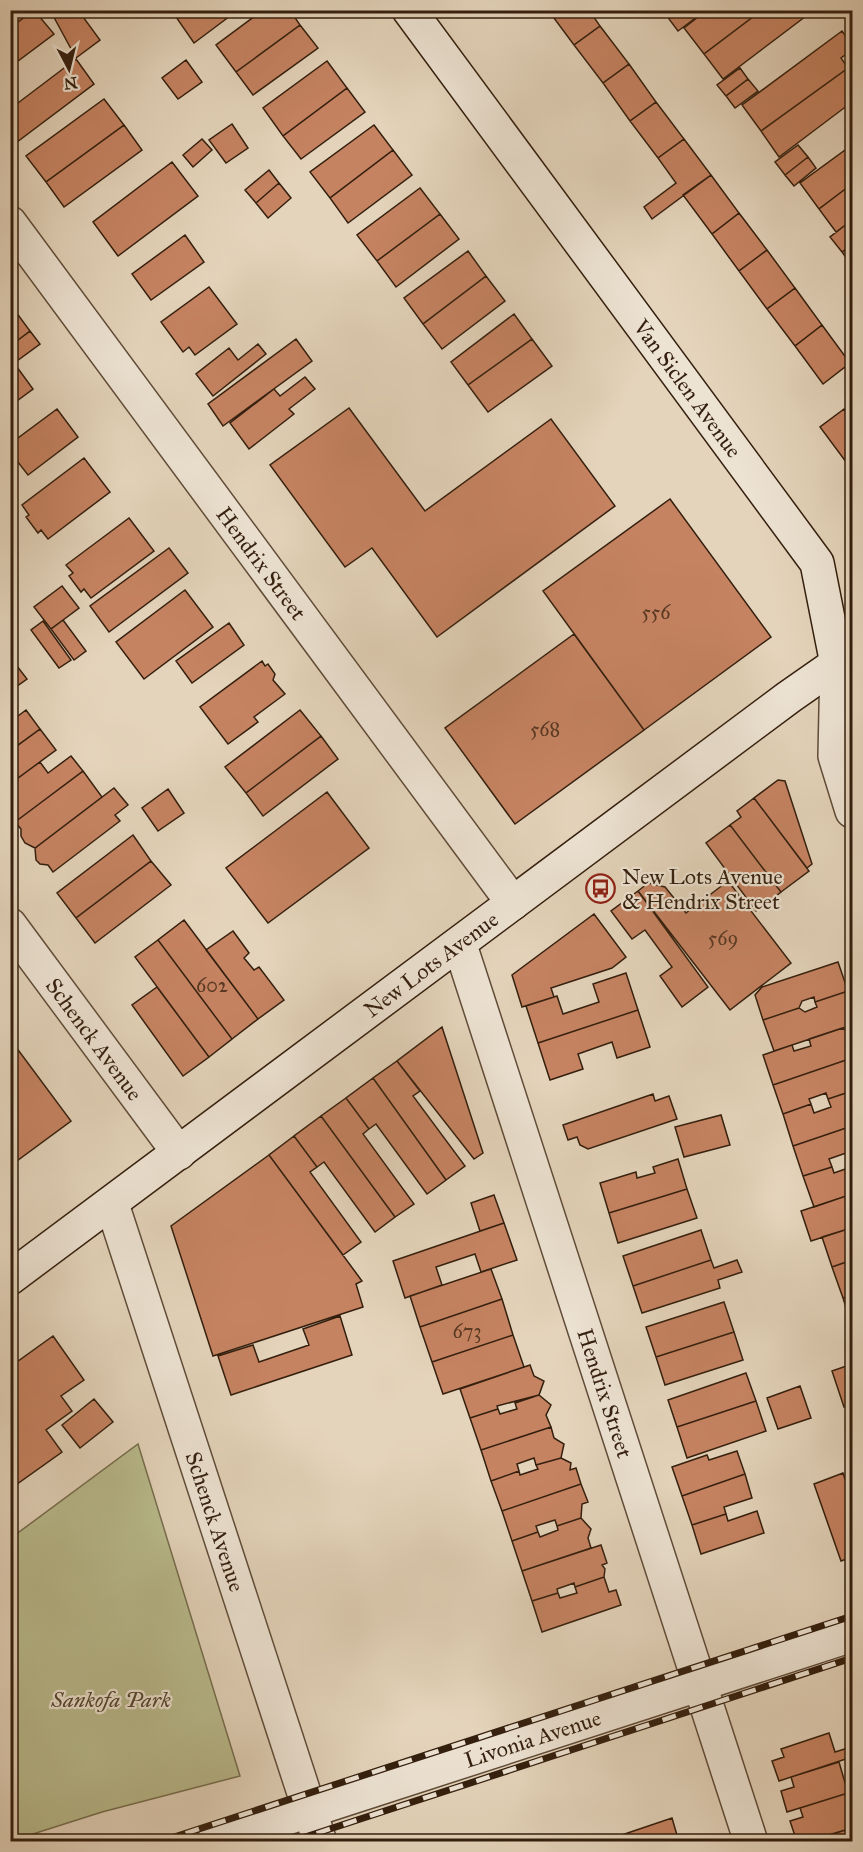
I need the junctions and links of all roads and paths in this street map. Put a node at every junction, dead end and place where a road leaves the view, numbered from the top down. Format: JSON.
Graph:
{"nodes":[{"id":1,"x":409,"y":10,"type":"edge"},
{"id":2,"x":10,"y":224,"type":"edge"},
{"id":3,"x":847,"y":659,"type":"edge"},
{"id":4,"x":852,"y":811,"type":"edge"},
{"id":5,"x":513,"y":903,"type":"junction"},
{"id":6,"x":10,"y":926,"type":"edge"},
{"id":7,"x":460,"y":945,"type":"junction"},
{"id":8,"x":179,"y":1153,"type":"junction"},
{"id":9,"x":112,"y":1204,"type":"junction"},
{"id":10,"x":10,"y":1278,"type":"edge"},
{"id":11,"x":852,"y":1635,"type":"edge"},
{"id":12,"x":699,"y":1682,"type":"junction"},
{"id":13,"x":309,"y":1809,"type":"junction"},
{"id":14,"x":213,"y":1842,"type":"edge"},
{"id":15,"x":320,"y":1842,"type":"edge"},
{"id":16,"x":751,"y":1842,"type":"edge"}],
"edges":[{"from":1,"to":3,"type":"street","name":"Van Siclen Avenue"},
{"from":2,"to":5,"type":"street","name":"Hendrix Street"},
{"from":3,"to":4,"type":"street","name":"Van Siclen Avenue"},
{"from":3,"to":5,"type":"street","name":"New Lots Avenue"},
{"from":5,"to":7,"type":"street","name":"New Lots Avenue"},
{"from":6,"to":8,"type":"street","name":"Schenck Avenue"},
{"from":7,"to":8,"type":"street","name":"New Lots Avenue"},
{"from":7,"to":12,"type":"street","name":"Hendrix Street"},
{"from":8,"to":9,"type":"street","name":"New Lots Avenue"},
{"from":9,"to":10,"type":"street","name":"New Lots Avenue"},
{"from":9,"to":13,"type":"street","name":"Schenck Avenue"},
{"from":11,"to":12,"type":"street","name":"Livonia Avenue"},
{"from":12,"to":13,"type":"street","name":"Livonia Avenue"},
{"from":12,"to":16,"type":"street","name":"Hendrix Street"},
{"from":13,"to":14,"type":"street","name":"Livonia Avenue"},
{"from":13,"to":15,"type":"street","name":"Schenck Avenue"}]}
